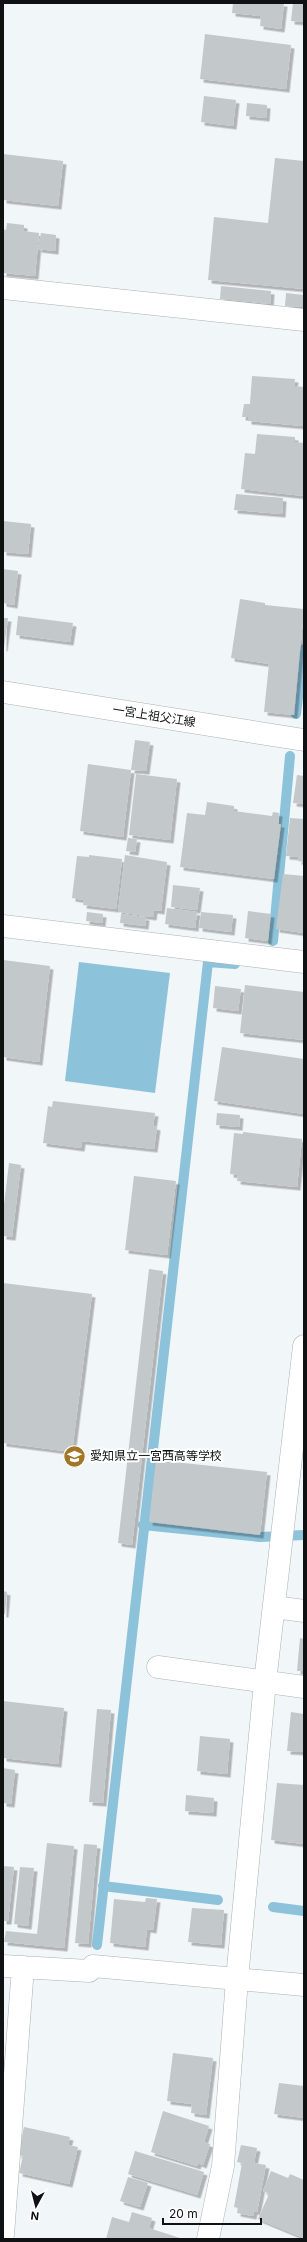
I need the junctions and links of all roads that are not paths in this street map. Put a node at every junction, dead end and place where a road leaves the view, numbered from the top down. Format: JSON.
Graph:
{"nodes":[{"id":1,"x":3,"y":288,"type":"edge"},
{"id":2,"x":304,"y":320,"type":"edge"},
{"id":3,"x":3,"y":692,"type":"edge"},
{"id":4,"x":304,"y":740,"type":"edge"},
{"id":5,"x":3,"y":926,"type":"edge"},
{"id":6,"x":304,"y":962,"type":"edge"},
{"id":7,"x":304,"y":1346,"type":"edge"},
{"id":8,"x":274,"y":1607,"type":"junction"},
{"id":9,"x":304,"y":1611,"type":"edge"},
{"id":10,"x":158,"y":1667,"type":"dead end"},
{"id":11,"x":265,"y":1682,"type":"junction"},
{"id":12,"x":304,"y":1686,"type":"edge"},
{"id":13,"x":13,"y":1967,"type":"edge"},
{"id":14,"x":236,"y":1979,"type":"junction"},
{"id":15,"x":304,"y":1985,"type":"edge"},
{"id":16,"x":3,"y":2235,"type":"edge"},
{"id":17,"x":208,"y":2239,"type":"edge"}],
"edges":[{"from":1,"to":2,"type":"street"},
{"from":3,"to":4,"type":"street","name":"一宮上祖父江線"},
{"from":5,"to":6,"type":"street"},
{"from":7,"to":8,"type":"street"},
{"from":8,"to":9,"type":"street"},
{"from":8,"to":11,"type":"street"},
{"from":10,"to":11,"type":"street"},
{"from":11,"to":12,"type":"street"},
{"from":11,"to":14,"type":"street"},
{"from":13,"to":14,"type":"street"},
{"from":13,"to":16,"type":"street"},
{"from":14,"to":15,"type":"street"},
{"from":14,"to":17,"type":"street"}]}
